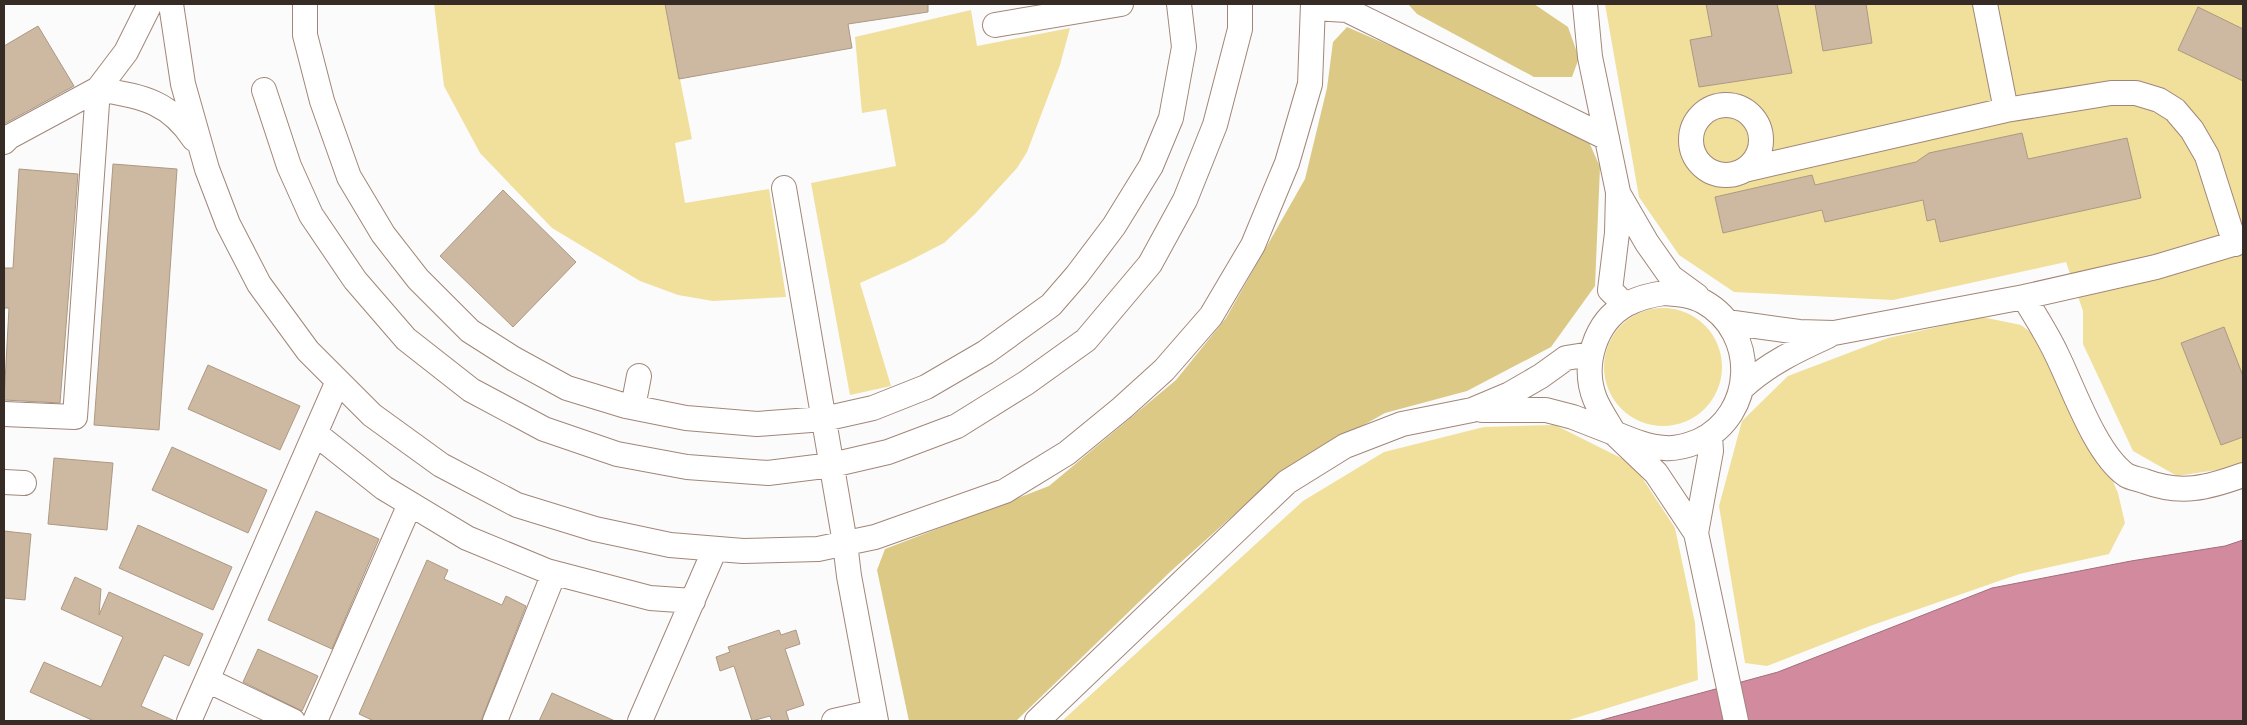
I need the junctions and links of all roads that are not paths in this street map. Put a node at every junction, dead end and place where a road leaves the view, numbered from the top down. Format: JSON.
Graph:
{"nodes":[{"id":1,"x":150,"y":4,"type":"edge"},
{"id":2,"x":171,"y":4,"type":"edge"},
{"id":3,"x":305,"y":4,"type":"edge"},
{"id":4,"x":1121,"y":4,"type":"edge"},
{"id":5,"x":1179,"y":4,"type":"edge"},
{"id":6,"x":1240,"y":4,"type":"edge"},
{"id":7,"x":1585,"y":4,"type":"edge"},
{"id":8,"x":1984,"y":4,"type":"edge"},
{"id":9,"x":1313,"y":6,"type":"edge"},
{"id":10,"x":995,"y":24,"type":"dead end"},
{"id":11,"x":98,"y":89,"type":"junction"},
{"id":12,"x":264,"y":90,"type":"dead end"},
{"id":13,"x":2006,"y":110,"type":"junction"},
{"id":14,"x":1607,"y":138,"type":"junction"},
{"id":15,"x":4,"y":142,"type":"edge"},
{"id":16,"x":201,"y":150,"type":"junction"},
{"id":17,"x":1744,"y":170,"type":"dead end"},
{"id":18,"x":784,"y":188,"type":"dead end"},
{"id":19,"x":1618,"y":192,"type":"junction"},
{"id":20,"x":2239,"y":242,"type":"edge"},
{"id":21,"x":2024,"y":297,"type":"junction"},
{"id":22,"x":1704,"y":302,"type":"junction"},
{"id":23,"x":1625,"y":305,"type":"junction"},
{"id":24,"x":1732,"y":328,"type":"junction"},
{"id":25,"x":1834,"y":333,"type":"junction"},
{"id":26,"x":1591,"y":354,"type":"junction"},
{"id":27,"x":639,"y":376,"type":"dead end"},
{"id":28,"x":338,"y":381,"type":"junction"},
{"id":29,"x":1743,"y":387,"type":"junction"},
{"id":30,"x":633,"y":407,"type":"junction"},
{"id":31,"x":1472,"y":410,"type":"junction"},
{"id":32,"x":4,"y":414,"type":"edge"},
{"id":33,"x":824,"y":419,"type":"junction"},
{"id":34,"x":1614,"y":433,"type":"junction"},
{"id":35,"x":316,"y":434,"type":"junction"},
{"id":36,"x":1710,"y":436,"type":"junction"},
{"id":37,"x":832,"y":465,"type":"junction"},
{"id":38,"x":2243,"y":475,"type":"edge"},
{"id":39,"x":410,"y":504,"type":"junction"},
{"id":40,"x":1696,"y":533,"type":"junction"},
{"id":41,"x":845,"y":543,"type":"junction"},
{"id":42,"x":715,"y":548,"type":"junction"},
{"id":43,"x":554,"y":573,"type":"junction"},
{"id":44,"x":693,"y":601,"type":"junction"},
{"id":45,"x":207,"y":680,"type":"junction"},
{"id":46,"x":880,"y":718,"type":"edge"},
{"id":47,"x":189,"y":721,"type":"edge"},
{"id":48,"x":293,"y":721,"type":"edge"},
{"id":49,"x":316,"y":721,"type":"edge"},
{"id":50,"x":495,"y":721,"type":"edge"},
{"id":51,"x":640,"y":721,"type":"edge"},
{"id":52,"x":834,"y":721,"type":"edge"},
{"id":53,"x":1037,"y":721,"type":"edge"},
{"id":54,"x":1736,"y":721,"type":"edge"}],
"edges":[{"from":1,"to":11,"type":"street"},
{"from":2,"to":16,"type":"street"},
{"from":3,"to":30,"type":"street"},
{"from":4,"to":10,"type":"street"},
{"from":5,"to":33,"type":"street"},
{"from":6,"to":37,"type":"street"},
{"from":7,"to":14,"type":"street"},
{"from":8,"to":13,"type":"street"},
{"from":9,"to":14,"type":"street"},
{"from":9,"to":41,"type":"street"},
{"from":11,"to":15,"type":"street"},
{"from":11,"to":16,"type":"street"},
{"from":11,"to":32,"type":"street"},
{"from":12,"to":37,"type":"street"},
{"from":13,"to":17,"type":"street"},
{"from":13,"to":20,"type":"street"},
{"from":14,"to":19,"type":"street"},
{"from":16,"to":28,"type":"street"},
{"from":18,"to":33,"type":"street"},
{"from":19,"to":22,"type":"street"},
{"from":19,"to":23,"type":"street"},
{"from":20,"to":21,"type":"street"},
{"from":21,"to":25,"type":"street"},
{"from":21,"to":38,"type":"street"},
{"from":22,"to":23,"type":"street"},
{"from":22,"to":24,"type":"street"},
{"from":23,"to":26,"type":"street"},
{"from":24,"to":25,"type":"street"},
{"from":24,"to":29,"type":"street"},
{"from":25,"to":29,"type":"street"},
{"from":26,"to":31,"type":"street"},
{"from":26,"to":34,"type":"street"},
{"from":27,"to":30,"type":"street"},
{"from":28,"to":35,"type":"street"},
{"from":28,"to":42,"type":"street"},
{"from":29,"to":36,"type":"street"},
{"from":30,"to":33,"type":"street"},
{"from":31,"to":34,"type":"street"},
{"from":31,"to":53,"type":"street"},
{"from":33,"to":37,"type":"street"},
{"from":34,"to":36,"type":"street"},
{"from":34,"to":40,"type":"street"},
{"from":35,"to":39,"type":"street"},
{"from":35,"to":45,"type":"street"},
{"from":36,"to":40,"type":"street"},
{"from":37,"to":41,"type":"street"},
{"from":39,"to":43,"type":"street"},
{"from":39,"to":49,"type":"street"},
{"from":40,"to":54,"type":"street"},
{"from":41,"to":42,"type":"street"},
{"from":41,"to":46,"type":"street"},
{"from":42,"to":44,"type":"street"},
{"from":43,"to":44,"type":"street"},
{"from":43,"to":50,"type":"street"},
{"from":44,"to":51,"type":"street"},
{"from":45,"to":47,"type":"street"},
{"from":45,"to":48,"type":"street"},
{"from":46,"to":52,"type":"street"}]}
